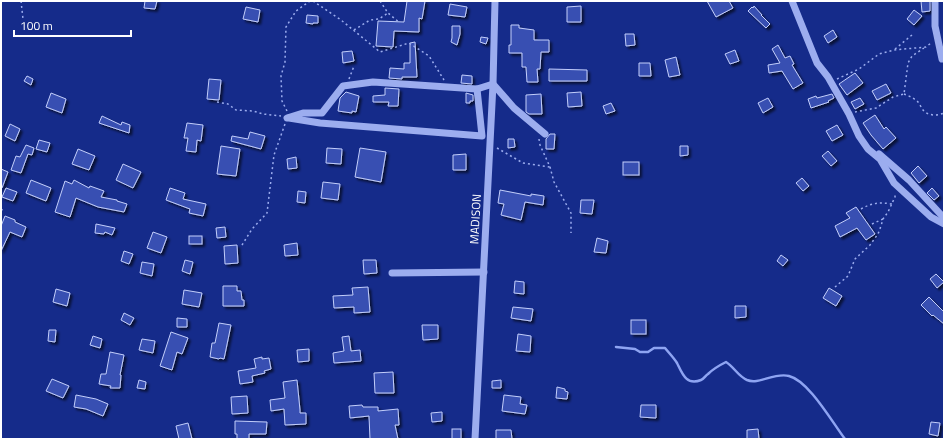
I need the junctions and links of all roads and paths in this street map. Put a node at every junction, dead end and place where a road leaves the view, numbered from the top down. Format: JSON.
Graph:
{"nodes":[{"id":1,"x":21,"y":1,"type":"edge"},
{"id":2,"x":310,"y":1,"type":"edge"},
{"id":3,"x":313,"y":1,"type":"edge"},
{"id":4,"x":380,"y":1,"type":"edge"},
{"id":5,"x":495,"y":1,"type":"edge"},
{"id":6,"x":792,"y":1,"type":"edge"},
{"id":7,"x":935,"y":1,"type":"edge"},
{"id":8,"x":388,"y":13,"type":"junction"},
{"id":9,"x":23,"y":19,"type":"dead end"},
{"id":10,"x":400,"y":23,"type":"dead end"},
{"id":11,"x":354,"y":30,"type":"junction"},
{"id":12,"x":912,"y":35,"type":"dead end"},
{"id":13,"x":938,"y":39,"type":"junction"},
{"id":14,"x":926,"y":47,"type":"junction"},
{"id":15,"x":894,"y":50,"type":"junction"},
{"id":16,"x":942,"y":59,"type":"dead end"},
{"id":17,"x":354,"y":66,"type":"dead end"},
{"id":18,"x":830,"y":82,"type":"junction"},
{"id":19,"x":493,"y":84,"type":"junction"},
{"id":20,"x":346,"y":86,"type":"junction"},
{"id":21,"x":448,"y":86,"type":"junction"},
{"id":22,"x":477,"y":88,"type":"junction"},
{"id":23,"x":904,"y":94,"type":"junction"},
{"id":24,"x":217,"y":102,"type":"dead end"},
{"id":25,"x":944,"y":113,"type":"edge"},
{"id":26,"x":849,"y":114,"type":"junction"},
{"id":27,"x":287,"y":118,"type":"junction"},
{"id":28,"x":537,"y":127,"type":"junction"},
{"id":29,"x":545,"y":134,"type":"dead end"},
{"id":30,"x":864,"y":143,"type":"junction"},
{"id":31,"x":490,"y":144,"type":"junction"},
{"id":32,"x":550,"y":167,"type":"junction"},
{"id":33,"x":894,"y":183,"type":"junction"},
{"id":34,"x":892,"y":204,"type":"junction"},
{"id":35,"x":1,"y":209,"type":"edge"},
{"id":36,"x":861,"y":209,"type":"dead end"},
{"id":37,"x":4,"y":211,"type":"dead end"},
{"id":38,"x":944,"y":218,"type":"edge"},
{"id":39,"x":883,"y":219,"type":"junction"},
{"id":40,"x":872,"y":224,"type":"dead end"},
{"id":41,"x":944,"y":224,"type":"edge"},
{"id":42,"x":571,"y":233,"type":"dead end"},
{"id":43,"x":242,"y":245,"type":"dead end"},
{"id":44,"x":484,"y":272,"type":"junction"},
{"id":45,"x":392,"y":273,"type":"dead end"},
{"id":46,"x":835,"y":287,"type":"dead end"},
{"id":47,"x":475,"y":439,"type":"edge"}],
"edges":[{"from":1,"to":9,"type":"path"},
{"from":2,"to":27,"type":"path"},
{"from":3,"to":11,"type":"path"},
{"from":4,"to":8,"type":"path"},
{"from":5,"to":19,"type":"street","name":"MADISON"},
{"from":6,"to":18,"type":"street"},
{"from":7,"to":13,"type":"street"},
{"from":8,"to":10,"type":"path"},
{"from":8,"to":11,"type":"path"},
{"from":11,"to":21,"type":"path"},
{"from":12,"to":15,"type":"path"},
{"from":13,"to":14,"type":"path"},
{"from":13,"to":16,"type":"street"},
{"from":14,"to":15,"type":"path"},
{"from":14,"to":23,"type":"path"},
{"from":15,"to":18,"type":"path"},
{"from":17,"to":20,"type":"path"},
{"from":18,"to":26,"type":"street"},
{"from":19,"to":22,"type":"street"},
{"from":19,"to":28,"type":"street"},
{"from":19,"to":31,"type":"street","name":"MADISON"},
{"from":20,"to":21,"type":"street"},
{"from":20,"to":27,"type":"street"},
{"from":21,"to":22,"type":"street"},
{"from":22,"to":27,"type":"street"},
{"from":23,"to":25,"type":"path"},
{"from":23,"to":26,"type":"path"},
{"from":24,"to":27,"type":"path"},
{"from":26,"to":30,"type":"street"},
{"from":27,"to":43,"type":"path"},
{"from":28,"to":29,"type":"street"},
{"from":28,"to":32,"type":"path"},
{"from":30,"to":33,"type":"street"},
{"from":30,"to":38,"type":"street"},
{"from":31,"to":32,"type":"path"},
{"from":31,"to":44,"type":"street","name":"MADISON"},
{"from":32,"to":42,"type":"path"},
{"from":33,"to":34,"type":"path"},
{"from":33,"to":41,"type":"street"},
{"from":34,"to":36,"type":"path"},
{"from":34,"to":39,"type":"path"},
{"from":35,"to":37,"type":"path"},
{"from":39,"to":40,"type":"path"},
{"from":39,"to":46,"type":"path"},
{"from":44,"to":45,"type":"street"},
{"from":44,"to":47,"type":"street","name":"MADISON"}]}
